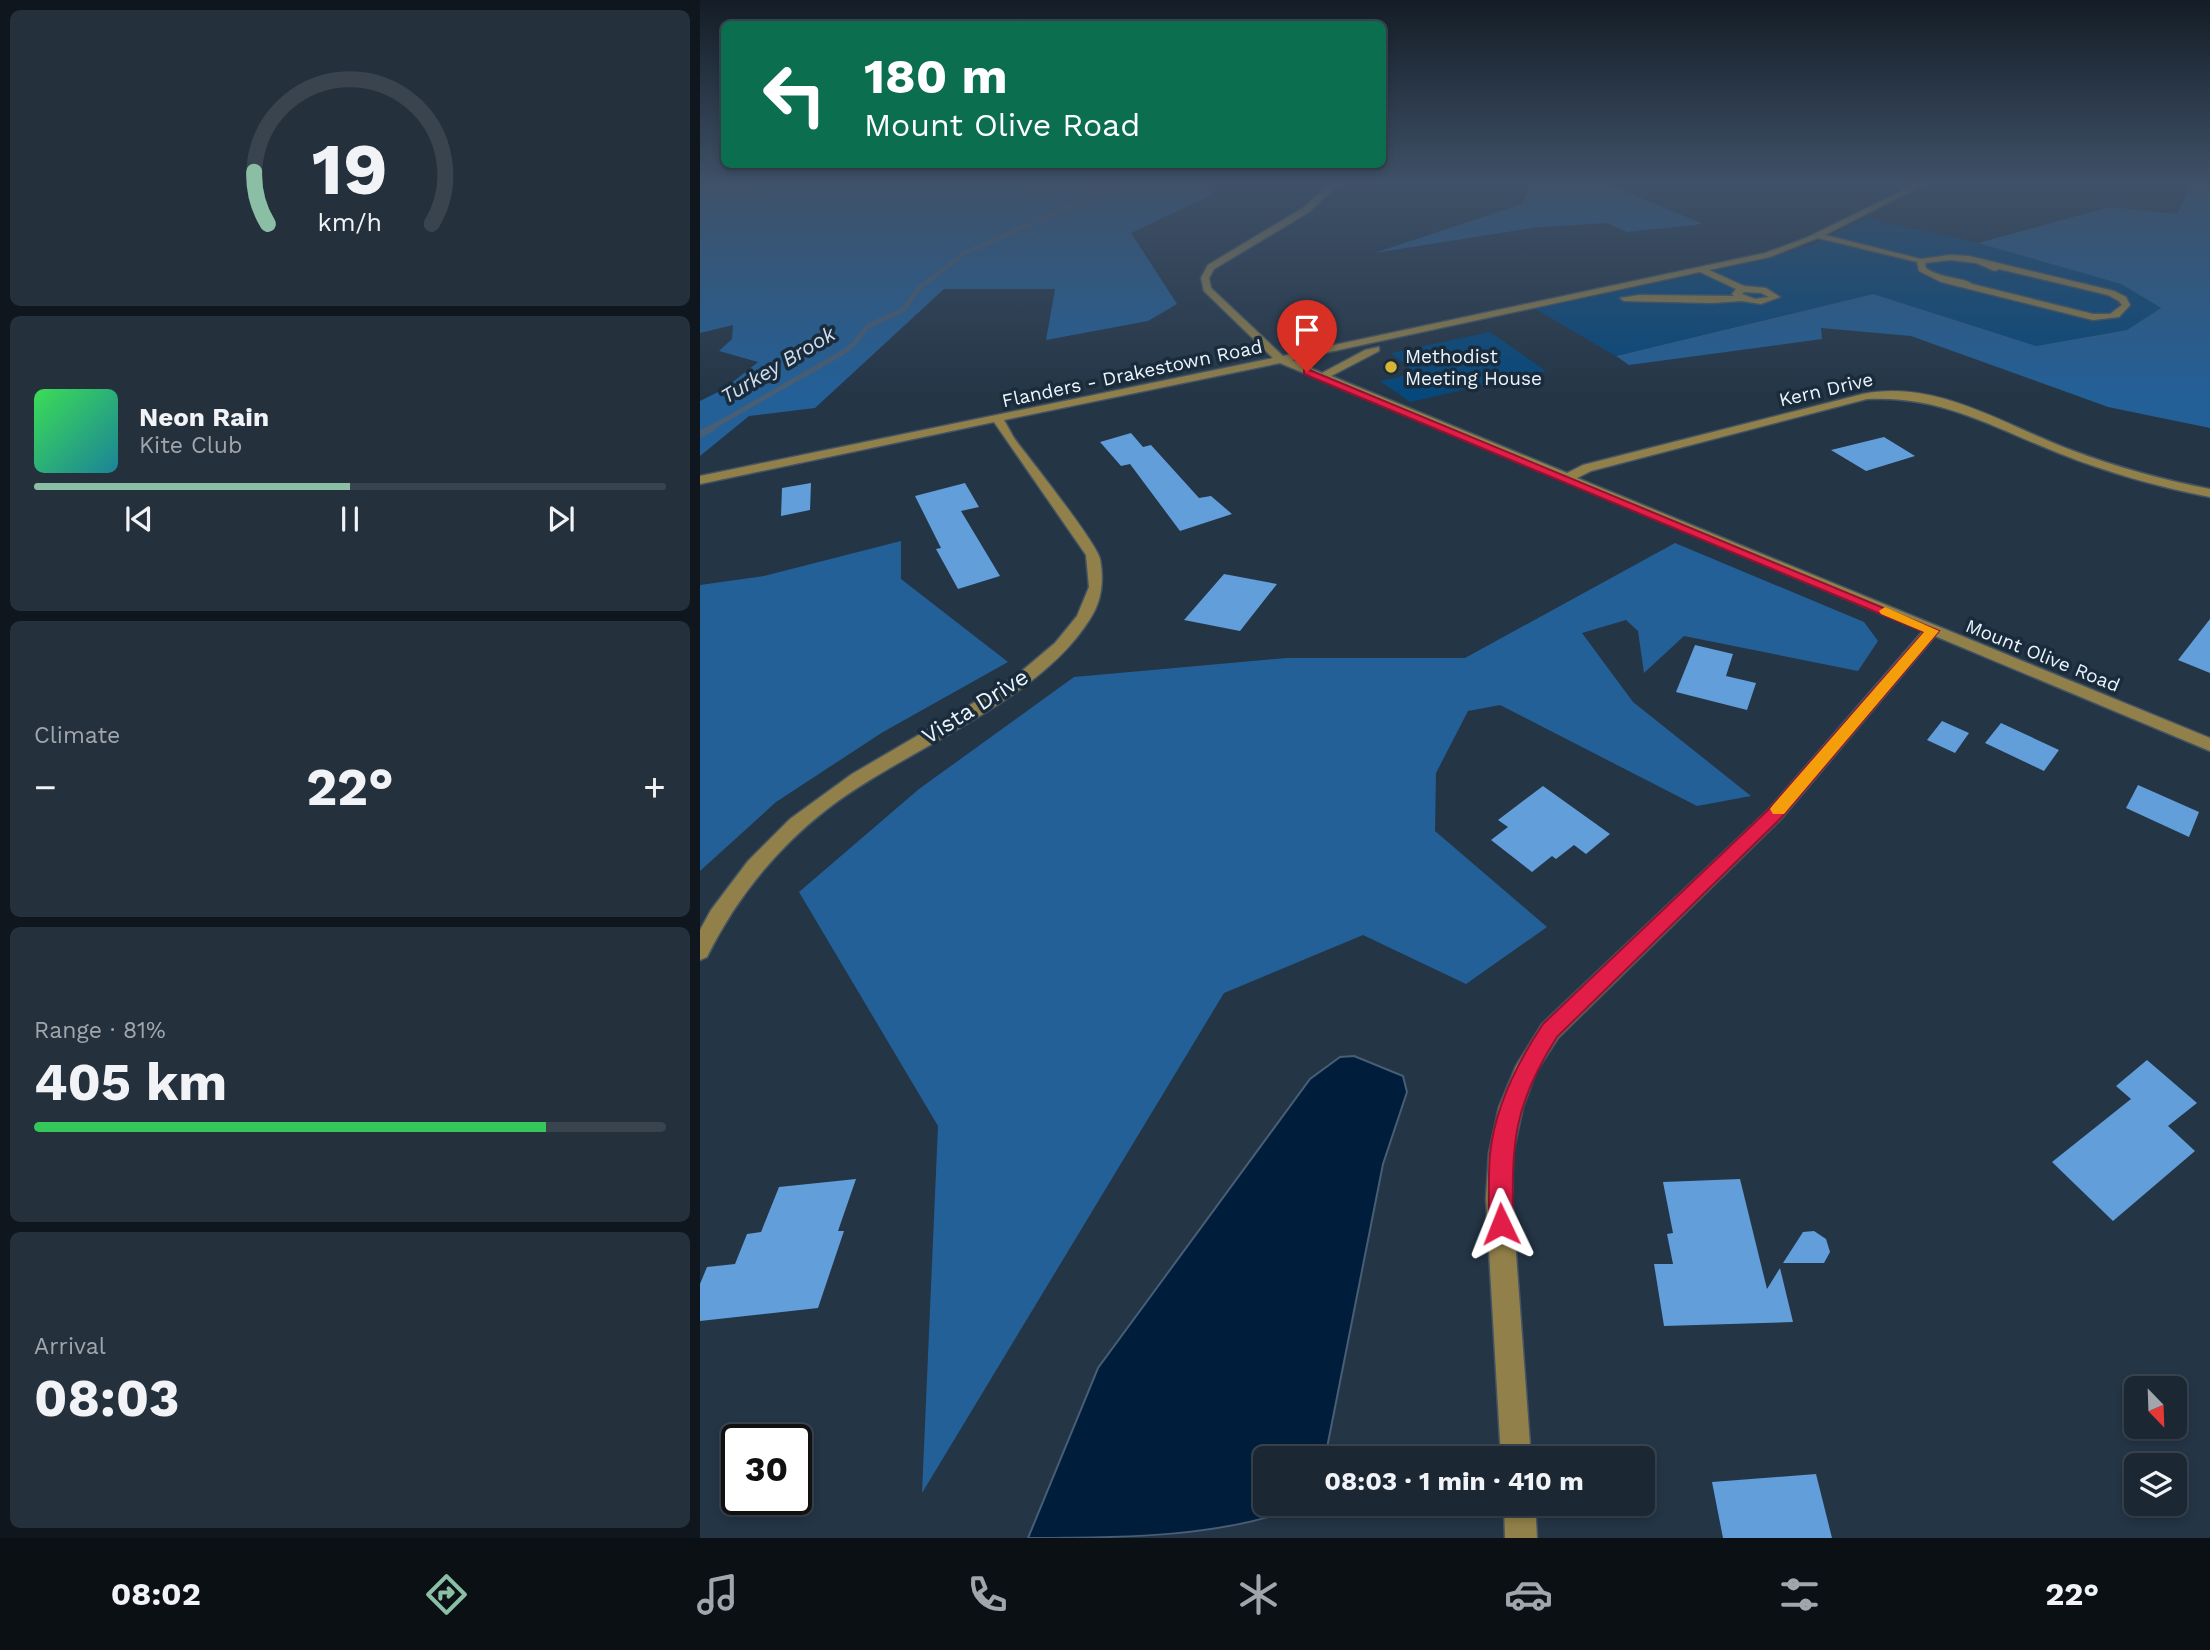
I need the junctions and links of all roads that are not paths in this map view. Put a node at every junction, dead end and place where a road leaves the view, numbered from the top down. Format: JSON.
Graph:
{"nodes":[{"id":1,"x":1235,"y":253,"type":"edge"},
{"id":2,"x":1773,"y":253,"type":"edge"},
{"id":3,"x":1887,"y":253,"type":"edge"},
{"id":4,"x":1921,"y":261,"type":"junction"},
{"id":5,"x":1988,"y":264,"type":"junction"},
{"id":6,"x":1702,"y":270,"type":"junction"},
{"id":7,"x":1959,"y":283,"type":"junction"},
{"id":8,"x":1624,"y":298,"type":"dead end"},
{"id":9,"x":1447,"y":324,"type":"junction"},
{"id":10,"x":1280,"y":359,"type":"junction"},
{"id":11,"x":1320,"y":377,"type":"junction"},
{"id":12,"x":998,"y":419,"type":"junction"},
{"id":13,"x":1567,"y":478,"type":"junction"},
{"id":14,"x":700,"y":480,"type":"edge"},
{"id":15,"x":2210,"y":493,"type":"edge"},
{"id":16,"x":1933,"y":631,"type":"junction"},
{"id":17,"x":2210,"y":745,"type":"edge"},
{"id":18,"x":700,"y":951,"type":"edge"},
{"id":19,"x":1515,"y":1446,"type":"edge"},
{"id":20,"x":1520,"y":1516,"type":"edge"},
{"id":21,"x":1521,"y":1538,"type":"edge"}],
"edges":[{"from":1,"to":10,"type":"street","name":"Mount Olive Road"},
{"from":2,"to":6,"type":"street","name":"Flanders - Drakestown Road"},
{"from":3,"to":4,"type":"street"},
{"from":4,"to":5,"type":"street"},
{"from":4,"to":7,"type":"street"},
{"from":5,"to":7,"type":"street"},
{"from":5,"to":7,"type":"street"},
{"from":6,"to":8,"type":"street"},
{"from":6,"to":9,"type":"street","name":"Flanders - Drakestown Road"},
{"from":9,"to":10,"type":"street","name":"Flanders - Drakestown Road"},
{"from":9,"to":11,"type":"street"},
{"from":10,"to":11,"type":"street","name":"Mount Olive Road"},
{"from":10,"to":12,"type":"street","name":"Flanders - Drakestown Road"},
{"from":11,"to":13,"type":"street","name":"Mount Olive Road"},
{"from":12,"to":14,"type":"street","name":"Flanders - Drakestown Road"},
{"from":12,"to":18,"type":"street","name":"Vista Drive"},
{"from":13,"to":15,"type":"street","name":"Kern Drive"},
{"from":13,"to":16,"type":"street","name":"Mount Olive Road"},
{"from":16,"to":17,"type":"street","name":"Mount Olive Road"},
{"from":16,"to":19,"type":"street"},
{"from":20,"to":21,"type":"street"}]}
